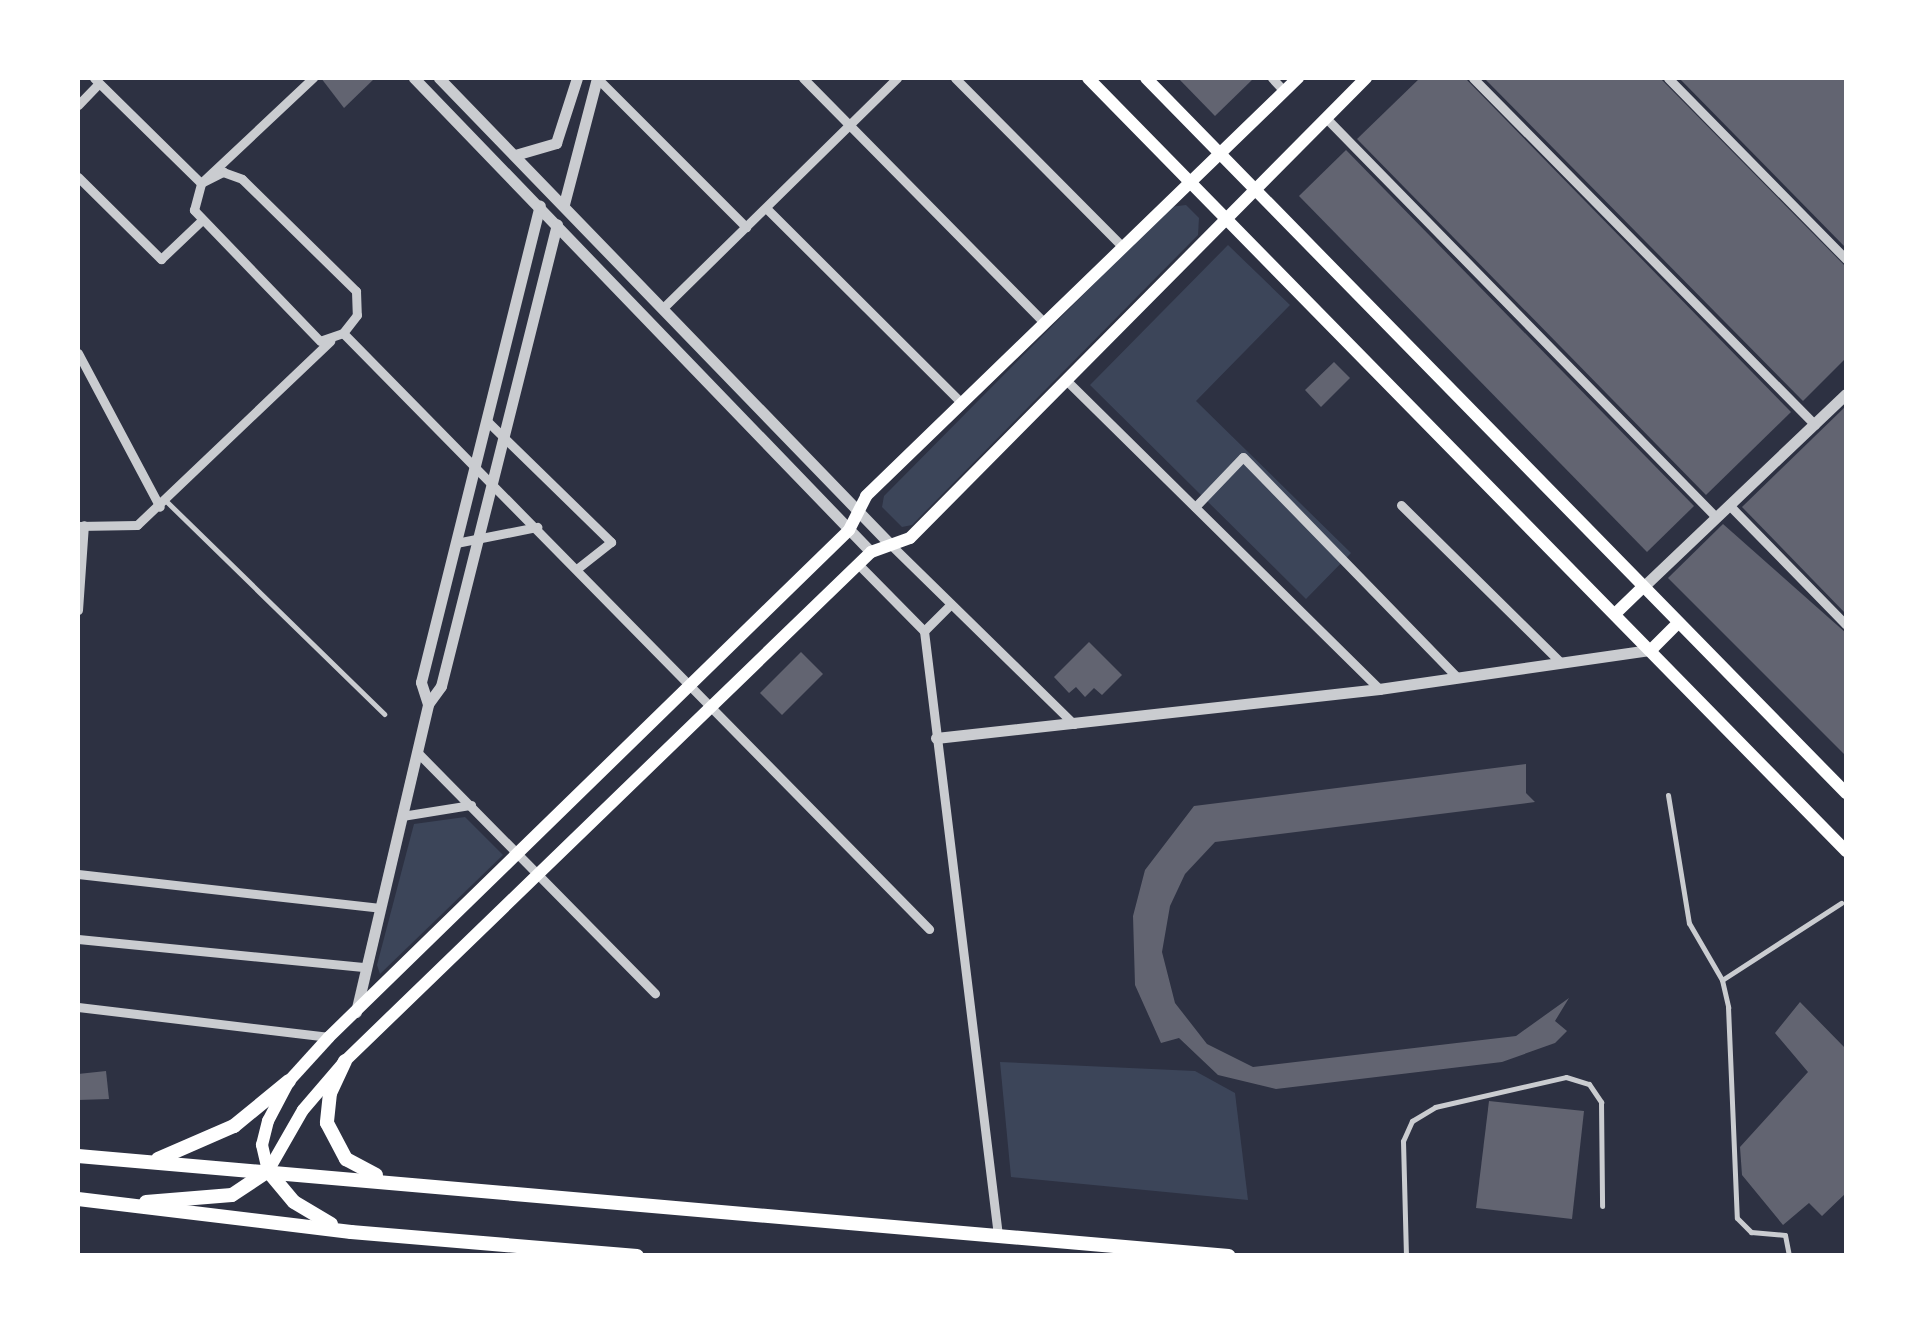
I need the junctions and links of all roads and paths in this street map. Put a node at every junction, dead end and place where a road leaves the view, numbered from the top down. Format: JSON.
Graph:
{"nodes":[{"id":1,"x":313,"y":78,"type":"edge"},
{"id":2,"x":414,"y":78,"type":"edge"},
{"id":3,"x":439,"y":78,"type":"edge"},
{"id":4,"x":577,"y":78,"type":"edge"},
{"id":5,"x":597,"y":78,"type":"edge"},
{"id":6,"x":803,"y":78,"type":"edge"},
{"id":7,"x":897,"y":78,"type":"edge"},
{"id":8,"x":955,"y":78,"type":"edge"},
{"id":9,"x":1088,"y":78,"type":"edge"},
{"id":10,"x":1146,"y":78,"type":"edge"},
{"id":11,"x":1272,"y":78,"type":"edge"},
{"id":12,"x":1298,"y":78,"type":"edge"},
{"id":13,"x":1366,"y":78,"type":"edge"},
{"id":14,"x":1473,"y":78,"type":"edge"},
{"id":15,"x":1668,"y":78,"type":"edge"},
{"id":16,"x":97,"y":80,"type":"edge"},
{"id":17,"x":1284,"y":90,"type":"junction"},
{"id":18,"x":78,"y":105,"type":"edge"},
{"id":19,"x":1326,"y":118,"type":"junction"},
{"id":20,"x":850,"y":124,"type":"junction"},
{"id":21,"x":1219,"y":152,"type":"junction"},
{"id":22,"x":515,"y":155,"type":"junction"},
{"id":23,"x":78,"y":177,"type":"edge"},
{"id":24,"x":1189,"y":180,"type":"junction"},
{"id":25,"x":201,"y":182,"type":"junction"},
{"id":26,"x":1255,"y":188,"type":"junction"},
{"id":27,"x":564,"y":204,"type":"junction"},
{"id":28,"x":540,"y":206,"type":"junction"},
{"id":29,"x":766,"y":208,"type":"junction"},
{"id":30,"x":1226,"y":218,"type":"junction"},
{"id":31,"x":200,"y":222,"type":"junction"},
{"id":32,"x":557,"y":224,"type":"junction"},
{"id":33,"x":746,"y":227,"type":"junction"},
{"id":34,"x":1121,"y":244,"type":"junction"},
{"id":35,"x":1846,"y":259,"type":"edge"},
{"id":36,"x":664,"y":307,"type":"junction"},
{"id":37,"x":1043,"y":321,"type":"junction"},
{"id":38,"x":343,"y":334,"type":"junction"},
{"id":39,"x":330,"y":341,"type":"junction"},
{"id":40,"x":78,"y":353,"type":"edge"},
{"id":41,"x":1067,"y":380,"type":"junction"},
{"id":42,"x":1846,"y":394,"type":"edge"},
{"id":43,"x":961,"y":402,"type":"junction"},
{"id":44,"x":486,"y":420,"type":"junction"},
{"id":45,"x":1816,"y":425,"type":"junction"},
{"id":46,"x":504,"y":435,"type":"junction"},
{"id":47,"x":475,"y":464,"type":"junction"},
{"id":48,"x":492,"y":482,"type":"junction"},
{"id":49,"x":163,"y":504,"type":"junction"},
{"id":50,"x":1401,"y":505,"type":"dead end"},
{"id":51,"x":1195,"y":507,"type":"junction"},
{"id":52,"x":1732,"y":508,"type":"junction"},
{"id":53,"x":858,"y":511,"type":"junction"},
{"id":54,"x":1715,"y":516,"type":"junction"},
{"id":55,"x":81,"y":526,"type":"edge"},
{"id":56,"x":537,"y":527,"type":"junction"},
{"id":57,"x":849,"y":530,"type":"junction"},
{"id":58,"x":478,"y":538,"type":"junction"},
{"id":59,"x":456,"y":543,"type":"junction"},
{"id":60,"x":891,"y":544,"type":"junction"},
{"id":61,"x":872,"y":552,"type":"junction"},
{"id":62,"x":858,"y":565,"type":"junction"},
{"id":63,"x":578,"y":568,"type":"junction"},
{"id":64,"x":1643,"y":586,"type":"junction"},
{"id":65,"x":950,"y":604,"type":"junction"},
{"id":66,"x":78,"y":610,"type":"edge"},
{"id":67,"x":1616,"y":613,"type":"junction"},
{"id":68,"x":1678,"y":623,"type":"junction"},
{"id":69,"x":1846,"y":625,"type":"edge"},
{"id":70,"x":924,"y":631,"type":"junction"},
{"id":71,"x":1651,"y":650,"type":"junction"},
{"id":72,"x":1561,"y":663,"type":"junction"},
{"id":73,"x":1458,"y":678,"type":"junction"},
{"id":74,"x":691,"y":683,"type":"junction"},
{"id":75,"x":1379,"y":689,"type":"junction"},
{"id":76,"x":428,"y":704,"type":"junction"},
{"id":77,"x":712,"y":706,"type":"junction"},
{"id":78,"x":384,"y":714,"type":"dead end"},
{"id":79,"x":1076,"y":726,"type":"junction"},
{"id":80,"x":936,"y":738,"type":"junction"},
{"id":81,"x":417,"y":752,"type":"junction"},
{"id":82,"x":1846,"y":793,"type":"edge"},
{"id":83,"x":1668,"y":794,"type":"dead end"},
{"id":84,"x":472,"y":806,"type":"junction"},
{"id":85,"x":402,"y":816,"type":"junction"},
{"id":86,"x":1846,"y":851,"type":"edge"},
{"id":87,"x":519,"y":853,"type":"junction"},
{"id":88,"x":78,"y":874,"type":"edge"},
{"id":89,"x":540,"y":874,"type":"junction"},
{"id":90,"x":1841,"y":903,"type":"dead end"},
{"id":91,"x":380,"y":908,"type":"junction"},
{"id":92,"x":929,"y":929,"type":"dead end"},
{"id":93,"x":78,"y":940,"type":"edge"},
{"id":94,"x":366,"y":967,"type":"junction"},
{"id":95,"x":1722,"y":980,"type":"junction"},
{"id":96,"x":655,"y":992,"type":"dead end"},
{"id":97,"x":78,"y":1007,"type":"edge"},
{"id":98,"x":356,"y":1012,"type":"junction"},
{"id":99,"x":329,"y":1037,"type":"junction"},
{"id":100,"x":345,"y":1061,"type":"junction"},
{"id":101,"x":289,"y":1081,"type":"junction"},
{"id":102,"x":78,"y":1156,"type":"edge"},
{"id":103,"x":152,"y":1161,"type":"junction"},
{"id":104,"x":268,"y":1171,"type":"junction"},
{"id":105,"x":396,"y":1181,"type":"junction"},
{"id":106,"x":78,"y":1200,"type":"edge"},
{"id":107,"x":141,"y":1204,"type":"junction"},
{"id":108,"x":1602,"y":1206,"type":"dead end"},
{"id":109,"x":351,"y":1232,"type":"junction"},
{"id":110,"x":998,"y":1235,"type":"junction"},
{"id":111,"x":527,"y":1251,"type":"edge"},
{"id":112,"x":638,"y":1256,"type":"edge"},
{"id":113,"x":1229,"y":1256,"type":"edge"},
{"id":114,"x":1406,"y":1256,"type":"edge"},
{"id":115,"x":1789,"y":1256,"type":"edge"}],
"edges":[{"from":1,"to":25,"type":"street"},
{"from":2,"to":28,"type":"street"},
{"from":3,"to":22,"type":"street"},
{"from":4,"to":22,"type":"street"},
{"from":5,"to":27,"type":"street"},
{"from":5,"to":33,"type":"street"},
{"from":6,"to":20,"type":"street"},
{"from":7,"to":20,"type":"street"},
{"from":8,"to":34,"type":"street"},
{"from":9,"to":24,"type":"main road"},
{"from":10,"to":21,"type":"main road"},
{"from":11,"to":17,"type":"street"},
{"from":12,"to":17,"type":"main road"},
{"from":13,"to":19,"type":"main road"},
{"from":14,"to":45,"type":"street"},
{"from":15,"to":35,"type":"street"},
{"from":16,"to":18,"type":"street"},
{"from":16,"to":25,"type":"street"},
{"from":17,"to":21,"type":"main road"},
{"from":19,"to":26,"type":"main road"},
{"from":19,"to":54,"type":"street"},
{"from":20,"to":29,"type":"street"},
{"from":20,"to":37,"type":"street"},
{"from":21,"to":24,"type":"main road"},
{"from":21,"to":26,"type":"main road"},
{"from":22,"to":27,"type":"street"},
{"from":23,"to":31,"type":"street"},
{"from":24,"to":30,"type":"main road"},
{"from":24,"to":34,"type":"main road"},
{"from":25,"to":31,"type":"street"},
{"from":25,"to":38,"type":"street"},
{"from":26,"to":30,"type":"main road"},
{"from":26,"to":64,"type":"main road"},
{"from":27,"to":36,"type":"street"},
{"from":28,"to":32,"type":"street"},
{"from":28,"to":44,"type":"street"},
{"from":29,"to":33,"type":"street"},
{"from":29,"to":43,"type":"street"},
{"from":30,"to":41,"type":"main road"},
{"from":30,"to":67,"type":"main road"},
{"from":31,"to":39,"type":"street"},
{"from":32,"to":46,"type":"street"},
{"from":32,"to":57,"type":"street"},
{"from":33,"to":36,"type":"street"},
{"from":34,"to":37,"type":"main road"},
{"from":36,"to":53,"type":"street"},
{"from":37,"to":43,"type":"main road"},
{"from":38,"to":39,"type":"street"},
{"from":38,"to":47,"type":"street"},
{"from":39,"to":49,"type":"street"},
{"from":40,"to":49,"type":"street"},
{"from":41,"to":51,"type":"street"},
{"from":41,"to":60,"type":"main road"},
{"from":42,"to":45,"type":"street"},
{"from":43,"to":53,"type":"main road"},
{"from":44,"to":46,"type":"street"},
{"from":44,"to":47,"type":"street"},
{"from":45,"to":52,"type":"street"},
{"from":46,"to":48,"type":"street"},
{"from":46,"to":63,"type":"street"},
{"from":47,"to":48,"type":"street"},
{"from":47,"to":59,"type":"street"},
{"from":48,"to":56,"type":"street"},
{"from":48,"to":58,"type":"street"},
{"from":49,"to":55,"type":"street"},
{"from":49,"to":78,"type":"lane"},
{"from":50,"to":72,"type":"street"},
{"from":51,"to":73,"type":"street"},
{"from":51,"to":75,"type":"street"},
{"from":52,"to":54,"type":"street"},
{"from":52,"to":69,"type":"street"},
{"from":53,"to":57,"type":"main road"},
{"from":53,"to":60,"type":"street"},
{"from":54,"to":64,"type":"street"},
{"from":55,"to":66,"type":"street"},
{"from":56,"to":58,"type":"street"},
{"from":56,"to":63,"type":"street"},
{"from":57,"to":61,"type":"street"},
{"from":57,"to":74,"type":"main road"},
{"from":58,"to":59,"type":"street"},
{"from":58,"to":76,"type":"street"},
{"from":59,"to":76,"type":"street"},
{"from":60,"to":61,"type":"main road"},
{"from":60,"to":65,"type":"street"},
{"from":61,"to":62,"type":"main road"},
{"from":62,"to":70,"type":"street"},
{"from":62,"to":77,"type":"main road"},
{"from":63,"to":74,"type":"street"},
{"from":64,"to":67,"type":"main road"},
{"from":64,"to":68,"type":"main road"},
{"from":65,"to":70,"type":"street"},
{"from":65,"to":79,"type":"street"},
{"from":67,"to":71,"type":"main road"},
{"from":68,"to":71,"type":"main road"},
{"from":68,"to":82,"type":"main road"},
{"from":70,"to":80,"type":"street"},
{"from":71,"to":72,"type":"street"},
{"from":71,"to":86,"type":"main road"},
{"from":72,"to":73,"type":"street"},
{"from":73,"to":75,"type":"street"},
{"from":74,"to":77,"type":"street"},
{"from":74,"to":87,"type":"main road"},
{"from":75,"to":79,"type":"street"},
{"from":76,"to":81,"type":"street"},
{"from":77,"to":89,"type":"main road"},
{"from":77,"to":92,"type":"street"},
{"from":79,"to":80,"type":"street"},
{"from":80,"to":110,"type":"street"},
{"from":81,"to":84,"type":"street"},
{"from":81,"to":85,"type":"street"},
{"from":83,"to":95,"type":"lane"},
{"from":84,"to":85,"type":"street"},
{"from":84,"to":87,"type":"street"},
{"from":85,"to":91,"type":"street"},
{"from":87,"to":89,"type":"street"},
{"from":87,"to":98,"type":"main road"},
{"from":88,"to":91,"type":"street"},
{"from":89,"to":96,"type":"street"},
{"from":89,"to":100,"type":"main road"},
{"from":90,"to":95,"type":"lane"},
{"from":91,"to":94,"type":"street"},
{"from":93,"to":94,"type":"street"},
{"from":94,"to":98,"type":"street"},
{"from":95,"to":115,"type":"lane"},
{"from":97,"to":99,"type":"street"},
{"from":98,"to":99,"type":"main road"},
{"from":99,"to":101,"type":"main road"},
{"from":100,"to":104,"type":"main road"},
{"from":100,"to":105,"type":"main road"},
{"from":101,"to":103,"type":"main road"},
{"from":101,"to":104,"type":"main road"},
{"from":102,"to":103,"type":"main road"},
{"from":103,"to":104,"type":"main road"},
{"from":104,"to":105,"type":"main road"},
{"from":104,"to":107,"type":"main road"},
{"from":104,"to":109,"type":"main road"},
{"from":105,"to":110,"type":"main road"},
{"from":106,"to":107,"type":"main road"},
{"from":107,"to":109,"type":"main road"},
{"from":108,"to":114,"type":"lane"},
{"from":109,"to":111,"type":"main road"},
{"from":110,"to":113,"type":"main road"},
{"from":111,"to":112,"type":"main road"}]}
